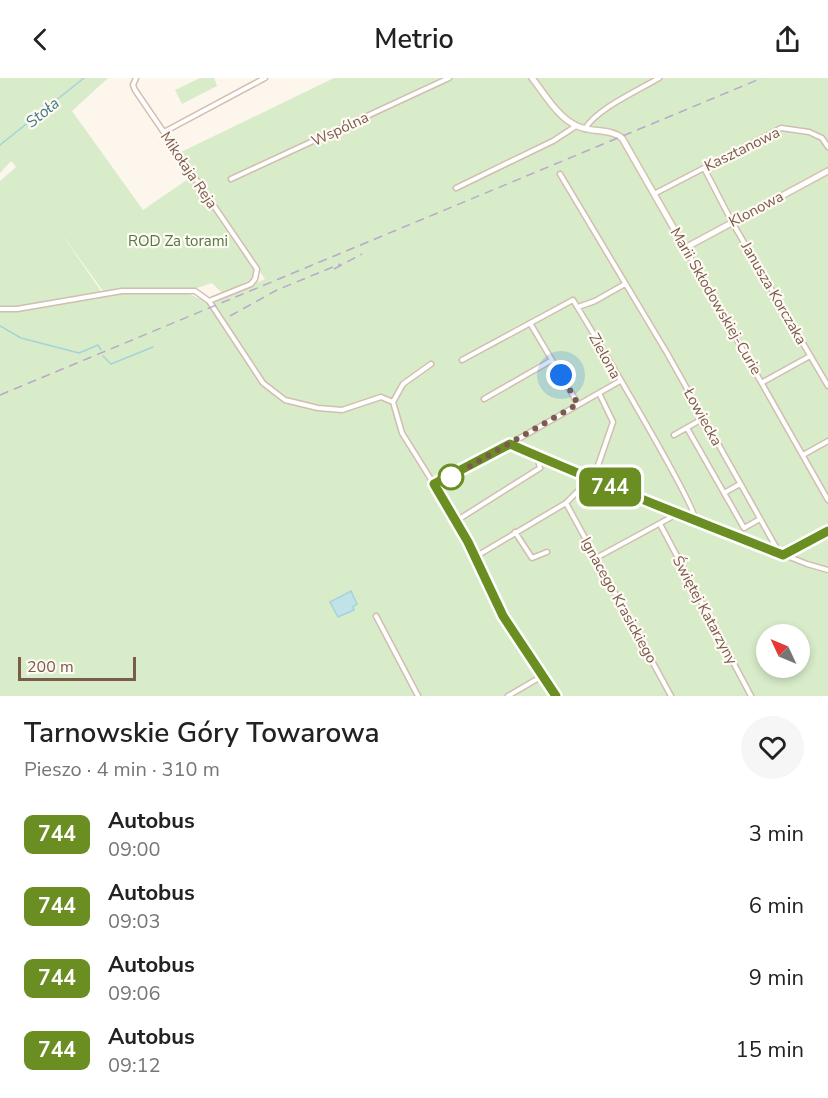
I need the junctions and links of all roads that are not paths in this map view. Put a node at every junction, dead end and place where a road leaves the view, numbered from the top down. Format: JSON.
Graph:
{"nodes":[{"id":1,"x":136,"y":78,"type":"edge"},
{"id":2,"x":265,"y":78,"type":"edge"},
{"id":3,"x":449,"y":78,"type":"edge"},
{"id":4,"x":532,"y":78,"type":"edge"},
{"id":5,"x":659,"y":78,"type":"edge"},
{"id":6,"x":576,"y":126,"type":"junction"},
{"id":7,"x":585,"y":129,"type":"junction"},
{"id":8,"x":164,"y":132,"type":"junction"},
{"id":9,"x":828,"y":147,"type":"edge"},
{"id":10,"x":704,"y":168,"type":"junction"},
{"id":11,"x":828,"y":171,"type":"edge"},
{"id":12,"x":561,"y":174,"type":"dead end"},
{"id":13,"x":231,"y":179,"type":"dead end"},
{"id":14,"x":456,"y":189,"type":"dead end"},
{"id":15,"x":654,"y":194,"type":"junction"},
{"id":16,"x":732,"y":222,"type":"junction"},
{"id":17,"x":685,"y":248,"type":"junction"},
{"id":18,"x":625,"y":284,"type":"junction"},
{"id":19,"x":209,"y":301,"type":"junction"},
{"id":20,"x":578,"y":307,"type":"junction"},
{"id":21,"x":0,"y":309,"type":"edge"},
{"id":22,"x":530,"y":323,"type":"junction"},
{"id":23,"x":810,"y":356,"type":"junction"},
{"id":24,"x":462,"y":360,"type":"dead end"},
{"id":25,"x":552,"y":360,"type":"junction"},
{"id":26,"x":431,"y":364,"type":"dead end"},
{"id":27,"x":620,"y":381,"type":"junction"},
{"id":28,"x":764,"y":382,"type":"junction"},
{"id":29,"x":828,"y":386,"type":"edge"},
{"id":30,"x":599,"y":393,"type":"junction"},
{"id":31,"x":484,"y":399,"type":"dead end"},
{"id":32,"x":393,"y":402,"type":"junction"},
{"id":33,"x":578,"y":404,"type":"junction"},
{"id":34,"x":704,"y":418,"type":"junction"},
{"id":35,"x":687,"y":428,"type":"junction"},
{"id":36,"x":674,"y":435,"type":"dead end"},
{"id":37,"x":828,"y":441,"type":"edge"},
{"id":38,"x":512,"y":445,"type":"junction"},
{"id":39,"x":803,"y":455,"type":"junction"},
{"id":40,"x":537,"y":456,"type":"junction"},
{"id":41,"x":591,"y":480,"type":"junction"},
{"id":42,"x":434,"y":484,"type":"junction"},
{"id":43,"x":740,"y":484,"type":"junction"},
{"id":44,"x":724,"y":493,"type":"junction"},
{"id":45,"x":828,"y":500,"type":"edge"},
{"id":46,"x":566,"y":503,"type":"junction"},
{"id":47,"x":678,"y":513,"type":"junction"},
{"id":48,"x":760,"y":519,"type":"junction"},
{"id":49,"x":456,"y":521,"type":"junction"},
{"id":50,"x":696,"y":522,"type":"junction"},
{"id":51,"x":660,"y":524,"type":"junction"},
{"id":52,"x":828,"y":531,"type":"edge"},
{"id":53,"x":515,"y":532,"type":"junction"},
{"id":54,"x":546,"y":552,"type":"dead end"},
{"id":55,"x":775,"y":552,"type":"junction"},
{"id":56,"x":783,"y":555,"type":"junction"},
{"id":57,"x":475,"y":557,"type":"junction"},
{"id":58,"x":596,"y":558,"type":"junction"},
{"id":59,"x":828,"y":570,"type":"edge"},
{"id":60,"x":376,"y":616,"type":"dead end"},
{"id":61,"x":544,"y":675,"type":"junction"},
{"id":62,"x":418,"y":696,"type":"edge"},
{"id":63,"x":508,"y":696,"type":"edge"},
{"id":64,"x":556,"y":696,"type":"edge"},
{"id":65,"x":671,"y":696,"type":"edge"},
{"id":66,"x":751,"y":696,"type":"edge"}],
"edges":[{"from":1,"to":8,"type":"street","name":"Mikołaja Reja"},
{"from":2,"to":8,"type":"street"},
{"from":3,"to":13,"type":"street","name":"Wspólna"},
{"from":4,"to":6,"type":"street"},
{"from":5,"to":7,"type":"street"},
{"from":6,"to":7,"type":"street","name":"Marii Skłodowskiej-Curie"},
{"from":6,"to":14,"type":"street"},
{"from":7,"to":15,"type":"street","name":"Marii Skłodowskiej-Curie"},
{"from":8,"to":19,"type":"street","name":"Mikołaja Reja"},
{"from":9,"to":10,"type":"street","name":"Kasztanowa"},
{"from":10,"to":15,"type":"street","name":"Kasztanowa"},
{"from":10,"to":16,"type":"street","name":"Janusza Korczaka"},
{"from":11,"to":16,"type":"street","name":"Klonowa"},
{"from":12,"to":18,"type":"street","name":"Łowiecka"},
{"from":15,"to":17,"type":"street","name":"Marii Skłodowskiej-Curie"},
{"from":16,"to":17,"type":"street","name":"Klonowa"},
{"from":16,"to":23,"type":"street","name":"Janusza Korczaka"},
{"from":17,"to":28,"type":"street","name":"Marii Skłodowskiej-Curie"},
{"from":18,"to":20,"type":"street"},
{"from":18,"to":34,"type":"street","name":"Łowiecka"},
{"from":19,"to":21,"type":"street"},
{"from":19,"to":32,"type":"street"},
{"from":20,"to":22,"type":"street"},
{"from":20,"to":27,"type":"street","name":"Zielona"},
{"from":22,"to":24,"type":"street"},
{"from":22,"to":25,"type":"street"},
{"from":23,"to":28,"type":"street"},
{"from":23,"to":29,"type":"street","name":"Janusza Korczaka"},
{"from":25,"to":31,"type":"street"},
{"from":25,"to":33,"type":"street"},
{"from":26,"to":32,"type":"street"},
{"from":27,"to":30,"type":"street"},
{"from":27,"to":50,"type":"street","name":"Zielona"},
{"from":28,"to":39,"type":"street","name":"Marii Skłodowskiej-Curie"},
{"from":30,"to":33,"type":"street"},
{"from":30,"to":41,"type":"street"},
{"from":32,"to":42,"type":"street"},
{"from":33,"to":38,"type":"street"},
{"from":34,"to":35,"type":"street"},
{"from":34,"to":43,"type":"street","name":"Łowiecka"},
{"from":35,"to":36,"type":"street"},
{"from":35,"to":44,"type":"street"},
{"from":37,"to":39,"type":"street"},
{"from":38,"to":40,"type":"street"},
{"from":38,"to":42,"type":"street"},
{"from":39,"to":45,"type":"street","name":"Marii Skłodowskiej-Curie"},
{"from":40,"to":41,"type":"street"},
{"from":40,"to":49,"type":"street"},
{"from":41,"to":46,"type":"street"},
{"from":41,"to":47,"type":"street"},
{"from":42,"to":49,"type":"street"},
{"from":43,"to":44,"type":"street"},
{"from":43,"to":48,"type":"street","name":"Łowiecka"},
{"from":44,"to":48,"type":"street"},
{"from":46,"to":53,"type":"street"},
{"from":46,"to":58,"type":"street","name":"Ignacego Krasickiego"},
{"from":47,"to":50,"type":"street"},
{"from":47,"to":51,"type":"street"},
{"from":48,"to":55,"type":"street","name":"Łowiecka"},
{"from":49,"to":57,"type":"street"},
{"from":50,"to":55,"type":"street"},
{"from":51,"to":58,"type":"street"},
{"from":51,"to":66,"type":"street","name":"Świętej Katarzyny"},
{"from":52,"to":56,"type":"street"},
{"from":53,"to":54,"type":"street"},
{"from":53,"to":57,"type":"street"},
{"from":55,"to":56,"type":"street"},
{"from":56,"to":59,"type":"street"},
{"from":57,"to":61,"type":"street"},
{"from":58,"to":65,"type":"street","name":"Ignacego Krasickiego"},
{"from":60,"to":62,"type":"street"},
{"from":61,"to":63,"type":"street"},
{"from":61,"to":64,"type":"street"}]}
